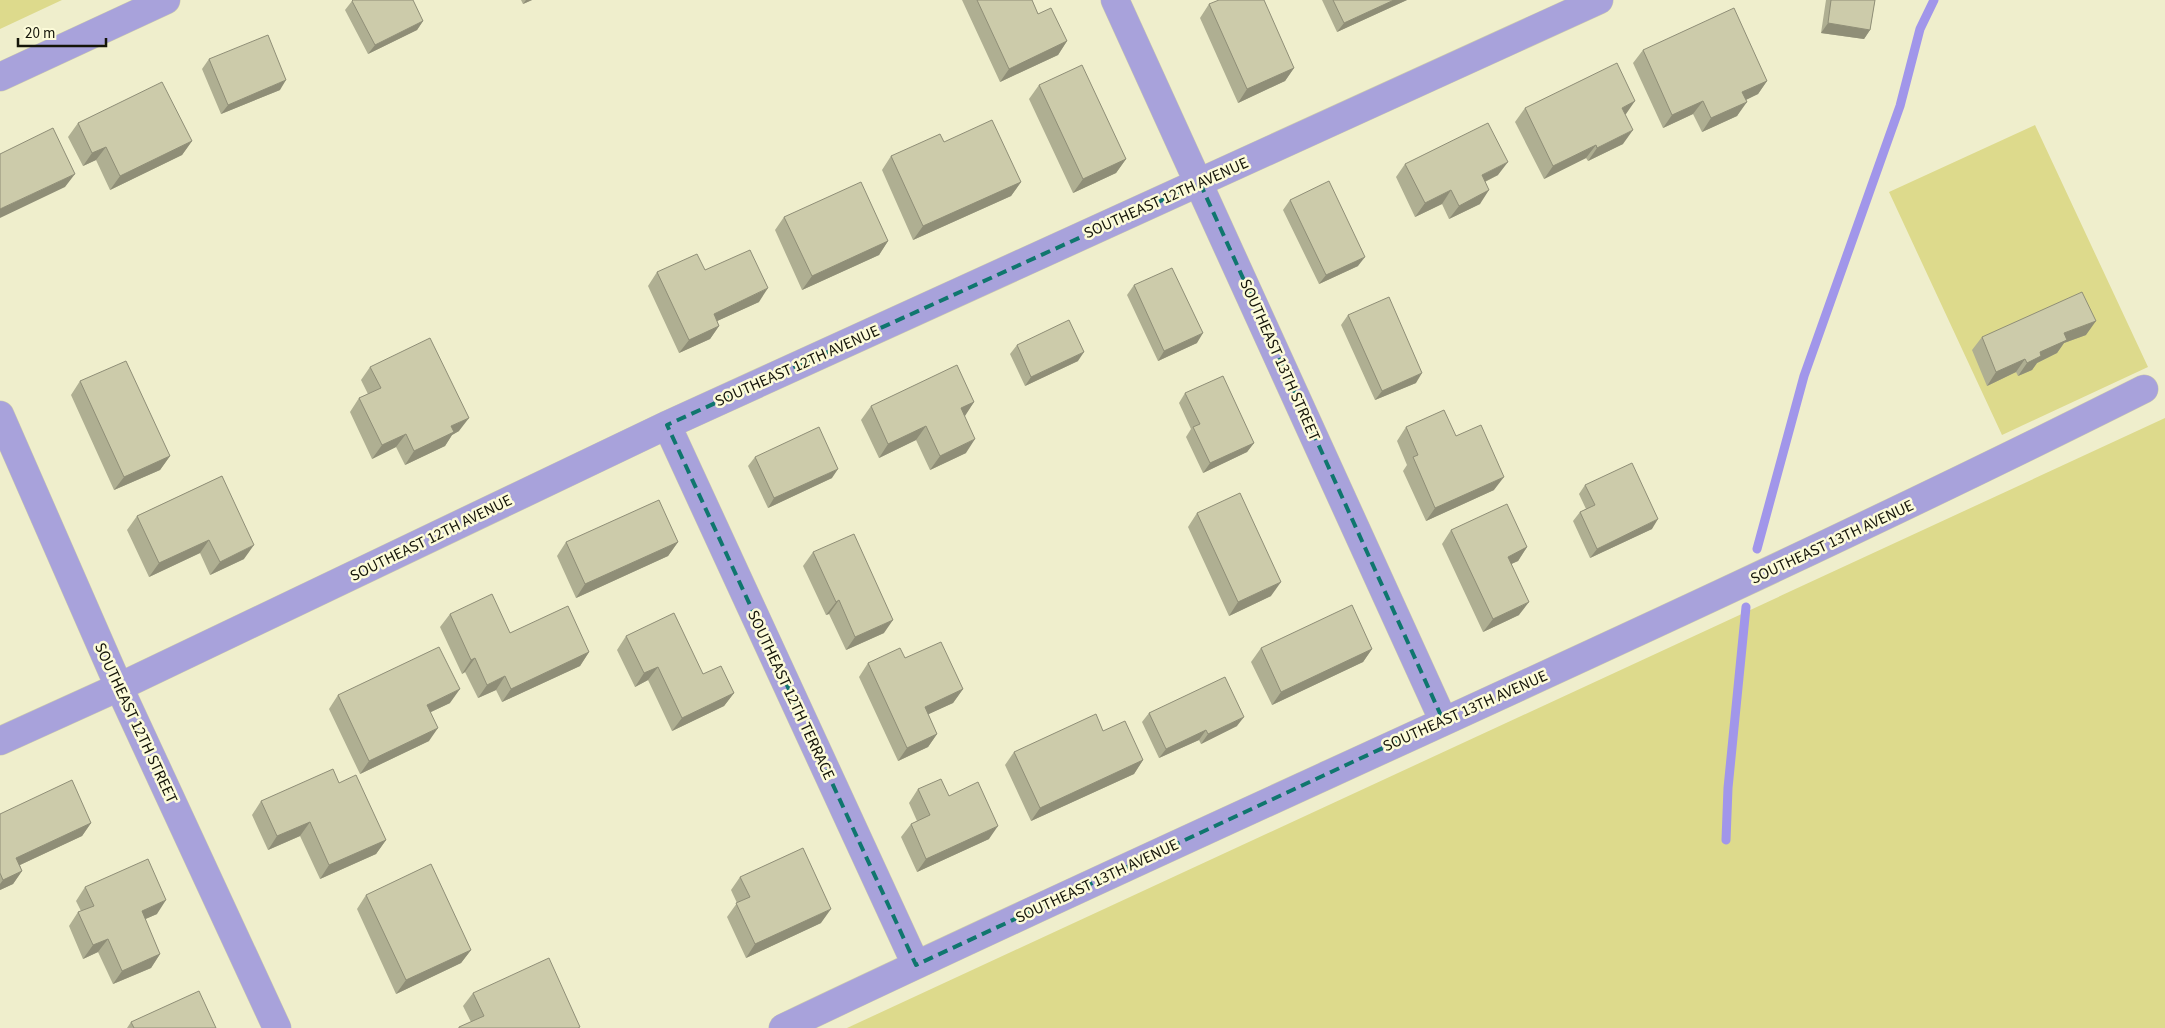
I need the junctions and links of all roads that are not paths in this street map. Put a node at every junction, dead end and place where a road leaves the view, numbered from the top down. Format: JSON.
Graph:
{"nodes":[{"id":1,"x":166,"y":0,"type":"edge"},
{"id":2,"x":1115,"y":0,"type":"edge"},
{"id":3,"x":1599,"y":0,"type":"edge"},
{"id":4,"x":0,"y":77,"type":"edge"},
{"id":5,"x":1200,"y":183,"type":"junction"},
{"id":6,"x":2144,"y":389,"type":"dead end"},
{"id":7,"x":0,"y":415,"type":"edge"},
{"id":8,"x":667,"y":425,"type":"junction"},
{"id":9,"x":119,"y":687,"type":"junction"},
{"id":10,"x":1443,"y":720,"type":"junction"},
{"id":11,"x":0,"y":741,"type":"edge"},
{"id":12,"x":916,"y":965,"type":"junction"},
{"id":13,"x":277,"y":1028,"type":"edge"},
{"id":14,"x":783,"y":1028,"type":"edge"}],
"edges":[{"from":1,"to":4,"type":"street"},
{"from":2,"to":5,"type":"street","name":"SOUTHEAST 13TH STREET"},
{"from":3,"to":5,"type":"street","name":"SOUTHEAST 12TH AVENUE"},
{"from":5,"to":8,"type":"street","name":"SOUTHEAST 12TH AVENUE"},
{"from":5,"to":10,"type":"street","name":"SOUTHEAST 13TH STREET"},
{"from":6,"to":10,"type":"street","name":"SOUTHEAST 13TH AVENUE"},
{"from":7,"to":9,"type":"street","name":"SOUTHEAST 12TH STREET"},
{"from":8,"to":9,"type":"street","name":"SOUTHEAST 12TH AVENUE"},
{"from":8,"to":12,"type":"street","name":"SOUTHEAST 12TH TERRACE"},
{"from":9,"to":11,"type":"street","name":"SOUTHEAST 12TH AVENUE"},
{"from":9,"to":13,"type":"street","name":"SOUTHEAST 12TH STREET"},
{"from":10,"to":12,"type":"street","name":"SOUTHEAST 13TH AVENUE"},
{"from":12,"to":14,"type":"street","name":"SOUTHEAST 13TH AVENUE"}]}
